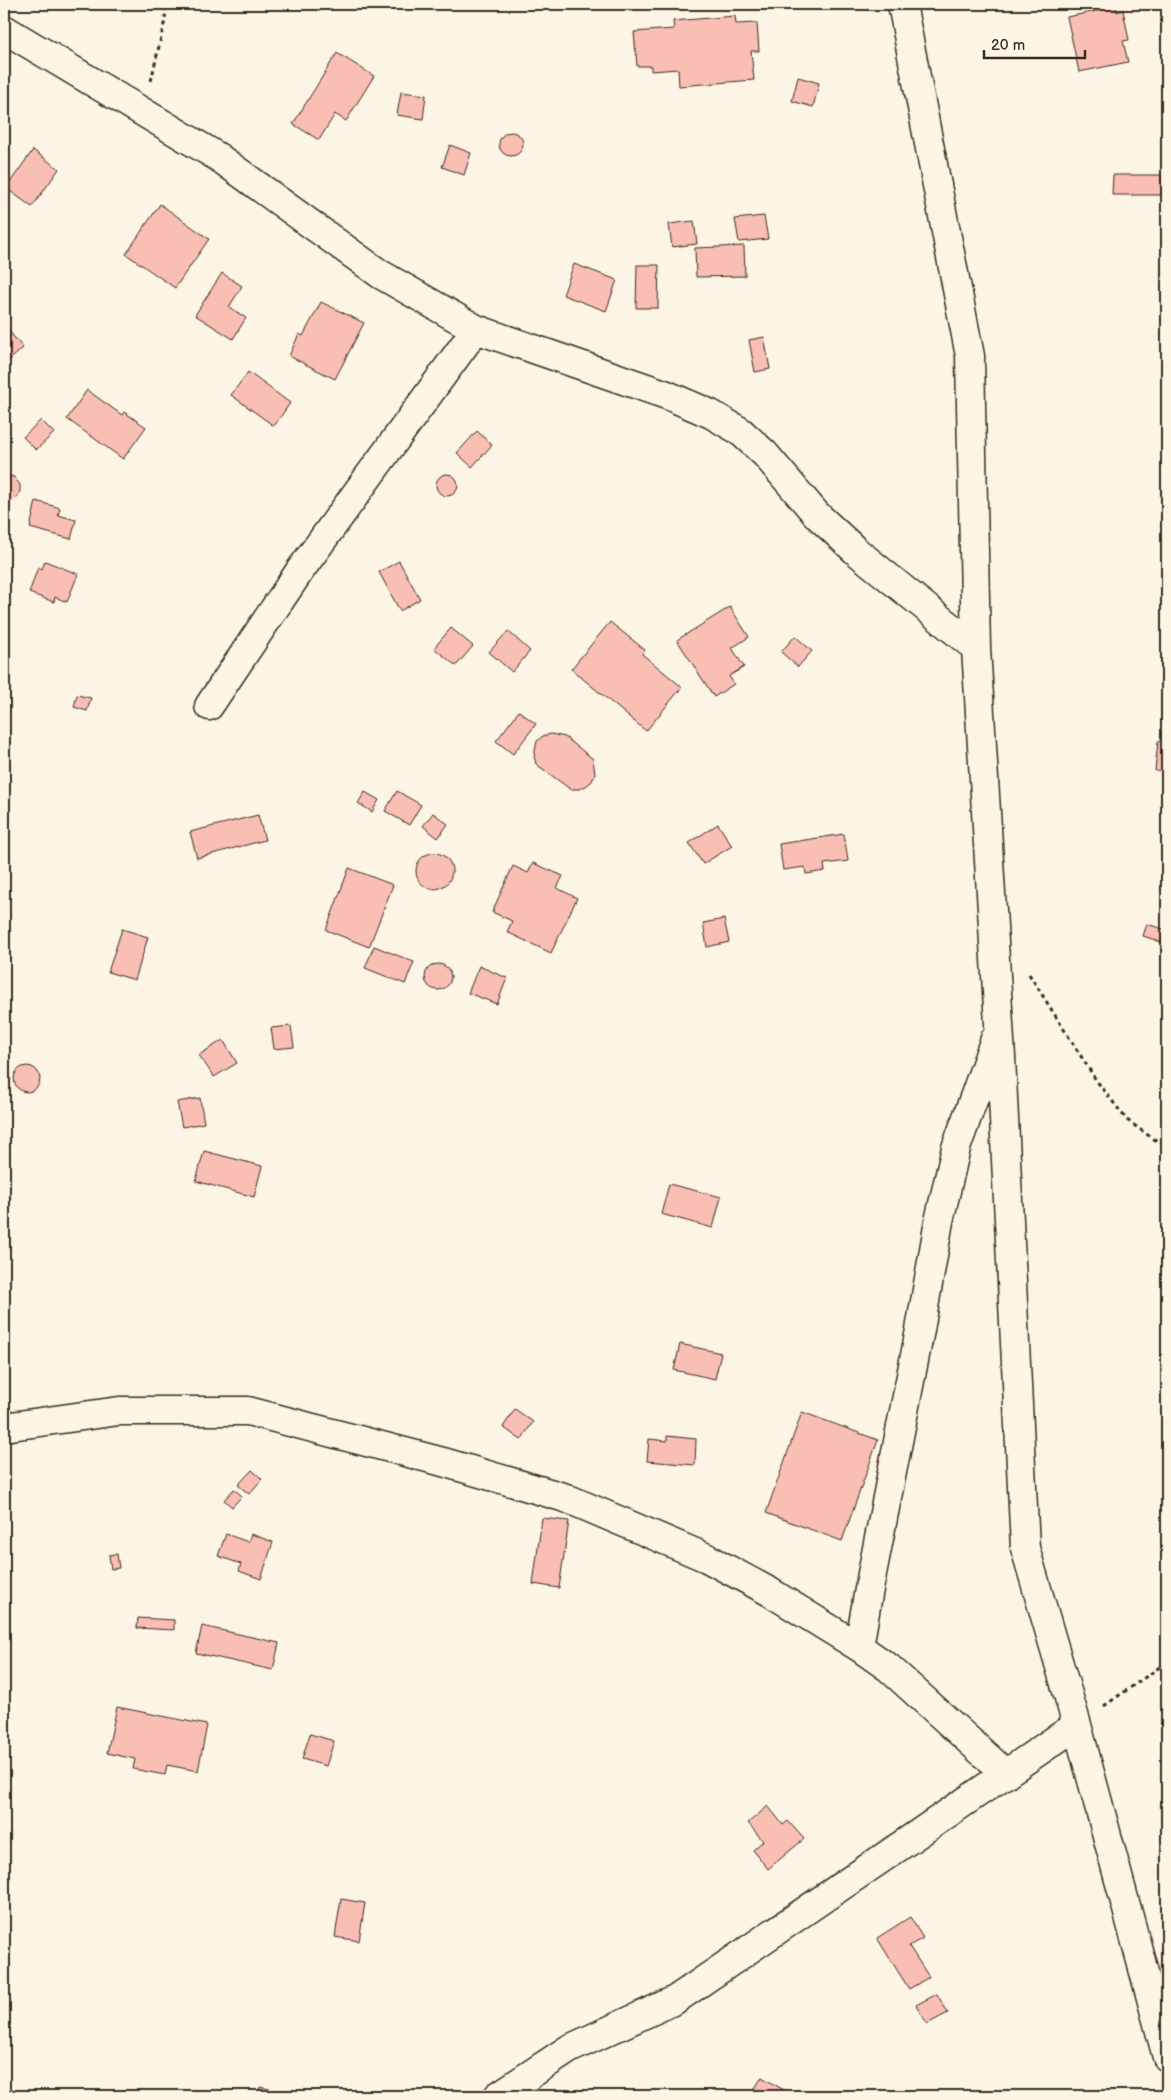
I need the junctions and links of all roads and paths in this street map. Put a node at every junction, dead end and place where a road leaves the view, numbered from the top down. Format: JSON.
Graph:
{"nodes":[{"id":1,"x":166,"y":4,"type":"edge"},
{"id":2,"x":902,"y":4,"type":"edge"},
{"id":3,"x":4,"y":29,"type":"edge"},
{"id":4,"x":144,"y":113,"type":"junction"},
{"id":5,"x":476,"y":328,"type":"junction"},
{"id":6,"x":976,"y":648,"type":"junction"},
{"id":7,"x":209,"y":706,"type":"dead end"},
{"id":8,"x":1028,"y":973,"type":"dead end"},
{"id":9,"x":999,"y":1026,"type":"junction"},
{"id":10,"x":1167,"y":1146,"type":"edge"},
{"id":11,"x":4,"y":1427,"type":"edge"},
{"id":12,"x":859,"y":1646,"type":"junction"},
{"id":13,"x":1167,"y":1662,"type":"edge"},
{"id":14,"x":1077,"y":1725,"type":"junction"},
{"id":15,"x":1006,"y":1774,"type":"junction"},
{"id":16,"x":1167,"y":2057,"type":"edge"},
{"id":17,"x":498,"y":2096,"type":"edge"}],
"edges":[{"from":1,"to":4,"type":"path"},
{"from":2,"to":6,"type":"street"},
{"from":3,"to":4,"type":"street"},
{"from":4,"to":5,"type":"street"},
{"from":5,"to":6,"type":"street"},
{"from":5,"to":7,"type":"street"},
{"from":6,"to":9,"type":"street"},
{"from":8,"to":10,"type":"path"},
{"from":9,"to":12,"type":"street"},
{"from":9,"to":14,"type":"street"},
{"from":11,"to":12,"type":"street"},
{"from":12,"to":15,"type":"street"},
{"from":13,"to":14,"type":"path"},
{"from":14,"to":15,"type":"street"},
{"from":14,"to":16,"type":"street"},
{"from":15,"to":17,"type":"street"}]}
